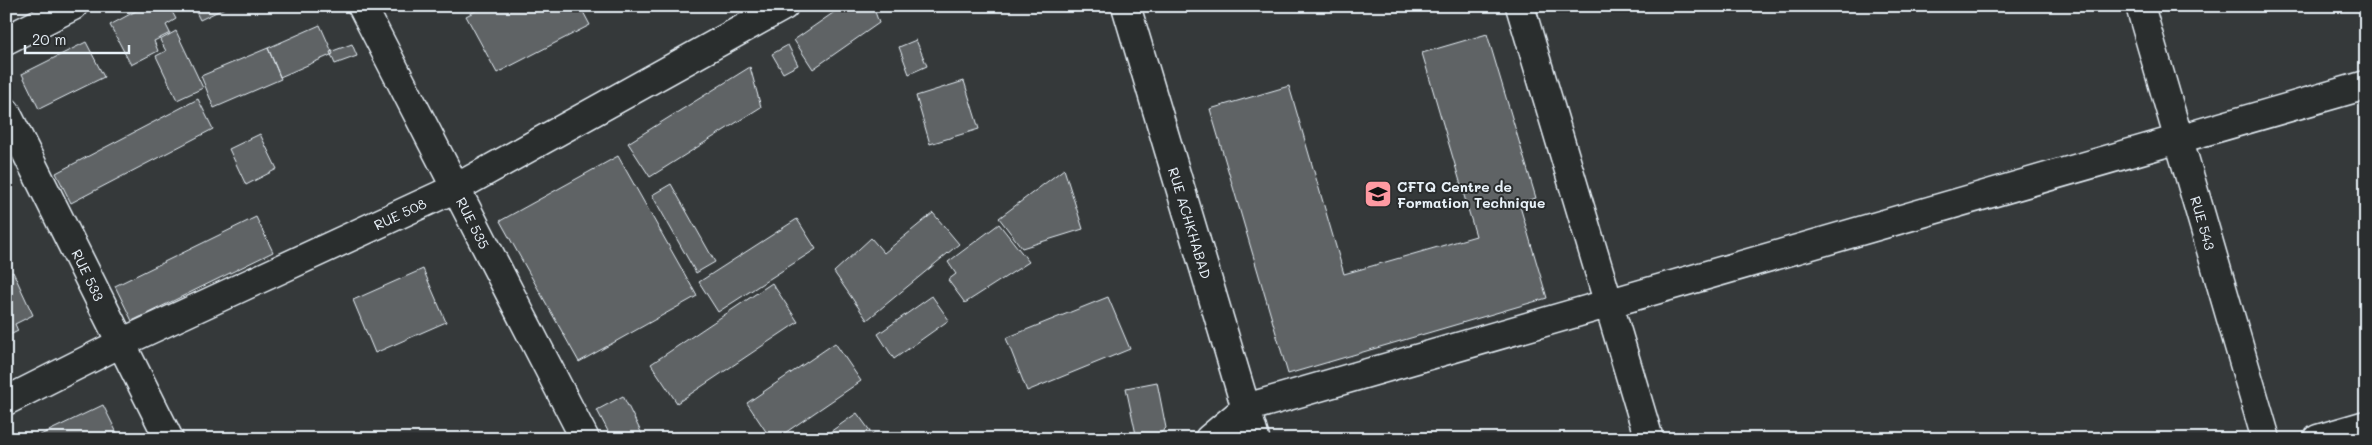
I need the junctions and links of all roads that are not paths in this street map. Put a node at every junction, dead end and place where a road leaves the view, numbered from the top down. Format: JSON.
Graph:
{"nodes":[{"id":1,"x":73,"y":6,"type":"edge"},
{"id":2,"x":362,"y":6,"type":"edge"},
{"id":3,"x":784,"y":6,"type":"edge"},
{"id":4,"x":1126,"y":6,"type":"edge"},
{"id":5,"x":2140,"y":6,"type":"edge"},
{"id":6,"x":1524,"y":7,"type":"edge"},
{"id":7,"x":6,"y":40,"type":"edge"},
{"id":8,"x":2366,"y":85,"type":"edge"},
{"id":9,"x":6,"y":112,"type":"edge"},
{"id":10,"x":2179,"y":139,"type":"junction"},
{"id":11,"x":456,"y":188,"type":"junction"},
{"id":12,"x":1608,"y":304,"type":"junction"},
{"id":13,"x":121,"y":344,"type":"junction"},
{"id":14,"x":6,"y":401,"type":"edge"},
{"id":15,"x":1246,"y":408,"type":"junction"},
{"id":16,"x":2366,"y":425,"type":"edge"},
{"id":17,"x":169,"y":439,"type":"edge"},
{"id":18,"x":585,"y":439,"type":"edge"},
{"id":19,"x":1209,"y":439,"type":"edge"},
{"id":20,"x":1255,"y":439,"type":"edge"},
{"id":21,"x":1649,"y":439,"type":"edge"},
{"id":22,"x":2266,"y":439,"type":"edge"},
{"id":23,"x":2318,"y":439,"type":"edge"}],
"edges":[{"from":1,"to":7,"type":"street"},
{"from":2,"to":11,"type":"street","name":"RUE 535"},
{"from":3,"to":11,"type":"street","name":"RUE 508"},
{"from":4,"to":15,"type":"street","name":"RUE ACHKHABAD"},
{"from":5,"to":10,"type":"street","name":"RUE 543"},
{"from":6,"to":12,"type":"street"},
{"from":8,"to":10,"type":"street"},
{"from":9,"to":13,"type":"street","name":"RUE 533"},
{"from":10,"to":12,"type":"street"},
{"from":10,"to":22,"type":"street","name":"RUE 543"},
{"from":11,"to":13,"type":"street","name":"RUE 508"},
{"from":11,"to":18,"type":"street","name":"RUE 535"},
{"from":12,"to":15,"type":"street"},
{"from":12,"to":21,"type":"street"},
{"from":13,"to":14,"type":"street","name":"RUE 508"},
{"from":13,"to":17,"type":"street","name":"RUE 533"},
{"from":15,"to":19,"type":"street"},
{"from":15,"to":20,"type":"street","name":"RUE ACHKHABAD"},
{"from":16,"to":23,"type":"street"}]}
